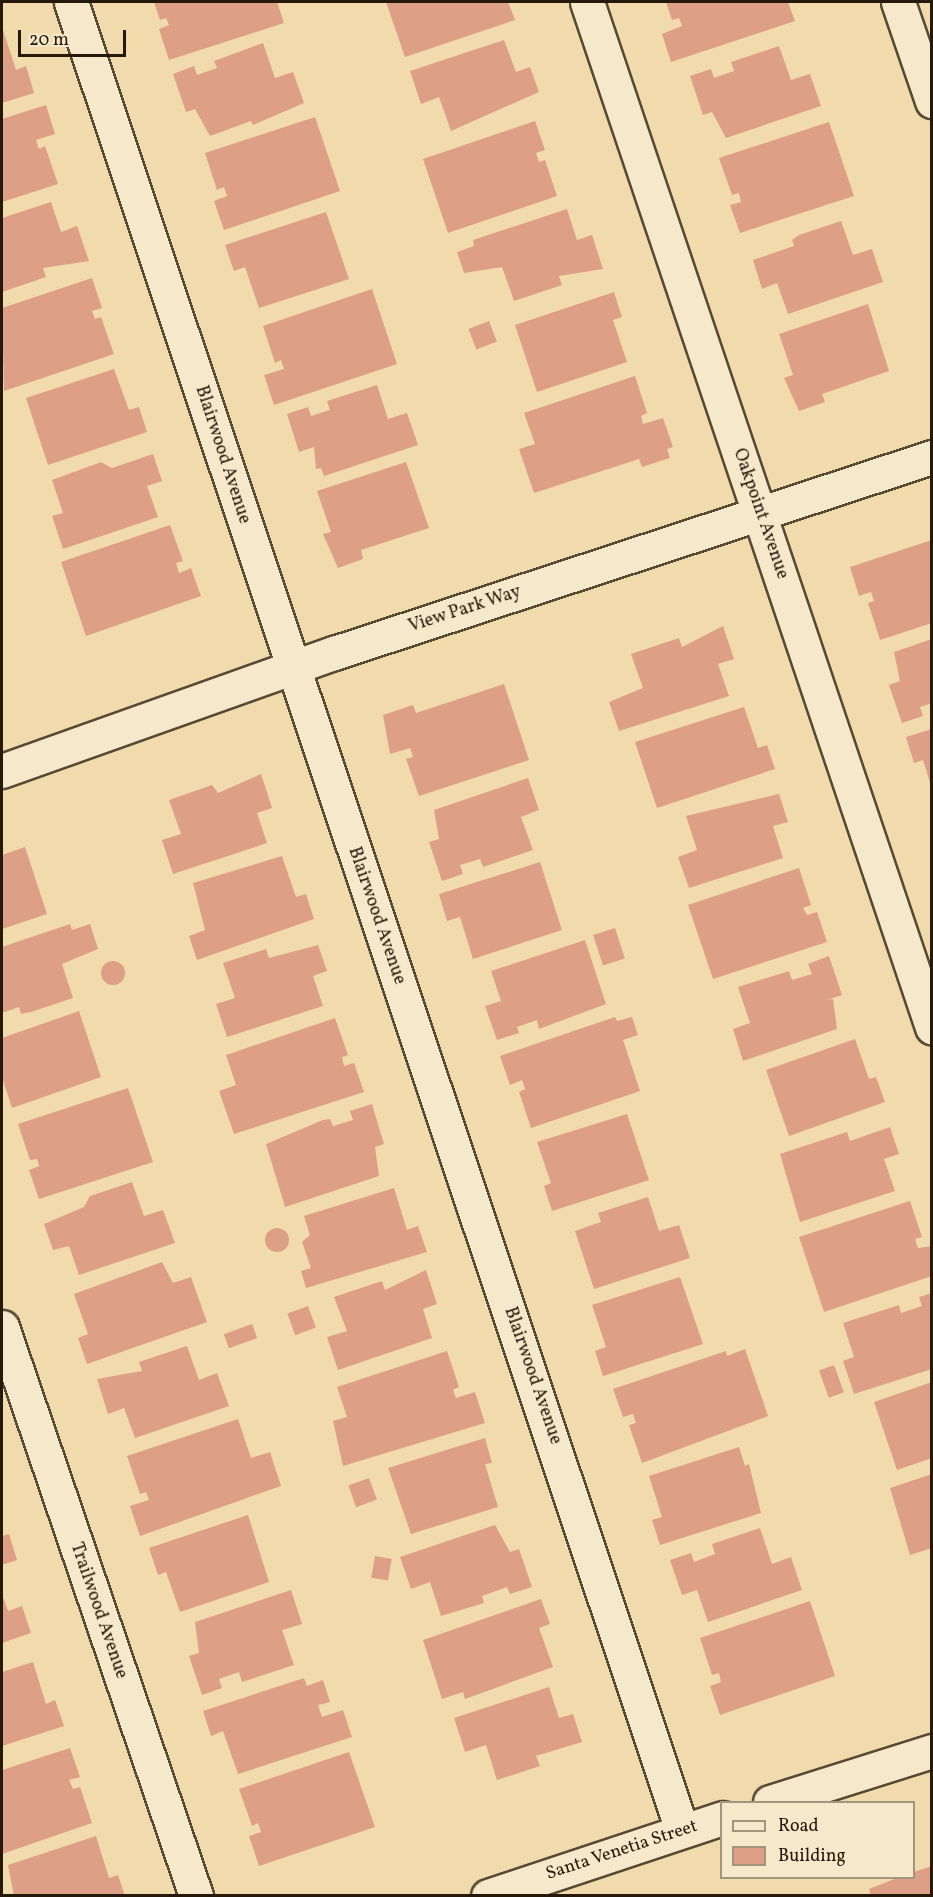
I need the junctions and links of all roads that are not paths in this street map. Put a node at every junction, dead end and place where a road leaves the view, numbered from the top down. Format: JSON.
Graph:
{"nodes":[{"id":1,"x":71,"y":2,"type":"edge"},
{"id":2,"x":587,"y":2,"type":"edge"},
{"id":3,"x":898,"y":2,"type":"edge"},
{"id":4,"x":932,"y":100,"type":"edge"},
{"id":5,"x":932,"y":457,"type":"edge"},
{"id":6,"x":759,"y":513,"type":"junction"},
{"id":7,"x":292,"y":667,"type":"junction"},
{"id":8,"x":2,"y":771,"type":"edge"},
{"id":9,"x":932,"y":1027,"type":"edge"},
{"id":10,"x":2,"y":1327,"type":"edge"},
{"id":11,"x":932,"y":1751,"type":"edge"},
{"id":12,"x":776,"y":1801,"type":"edge"},
{"id":13,"x":720,"y":1819,"type":"edge"},
{"id":14,"x":682,"y":1830,"type":"junction"},
{"id":15,"x":196,"y":1896,"type":"edge"},
{"id":16,"x":488,"y":1896,"type":"edge"}],
"edges":[{"from":1,"to":7,"type":"street","name":"Blairwood Avenue"},
{"from":2,"to":6,"type":"street","name":"Oakpoint Avenue"},
{"from":3,"to":4,"type":"street"},
{"from":5,"to":6,"type":"street","name":"View Park Way"},
{"from":6,"to":7,"type":"street","name":"View Park Way"},
{"from":6,"to":9,"type":"street","name":"Oakpoint Avenue"},
{"from":7,"to":8,"type":"street","name":"View Park Way"},
{"from":7,"to":14,"type":"street","name":"Blairwood Avenue"},
{"from":10,"to":15,"type":"street","name":"Trailwood Avenue"},
{"from":11,"to":12,"type":"street"},
{"from":13,"to":14,"type":"street","name":"Santa Venetia Street"},
{"from":14,"to":16,"type":"street","name":"Santa Venetia Street"}]}
